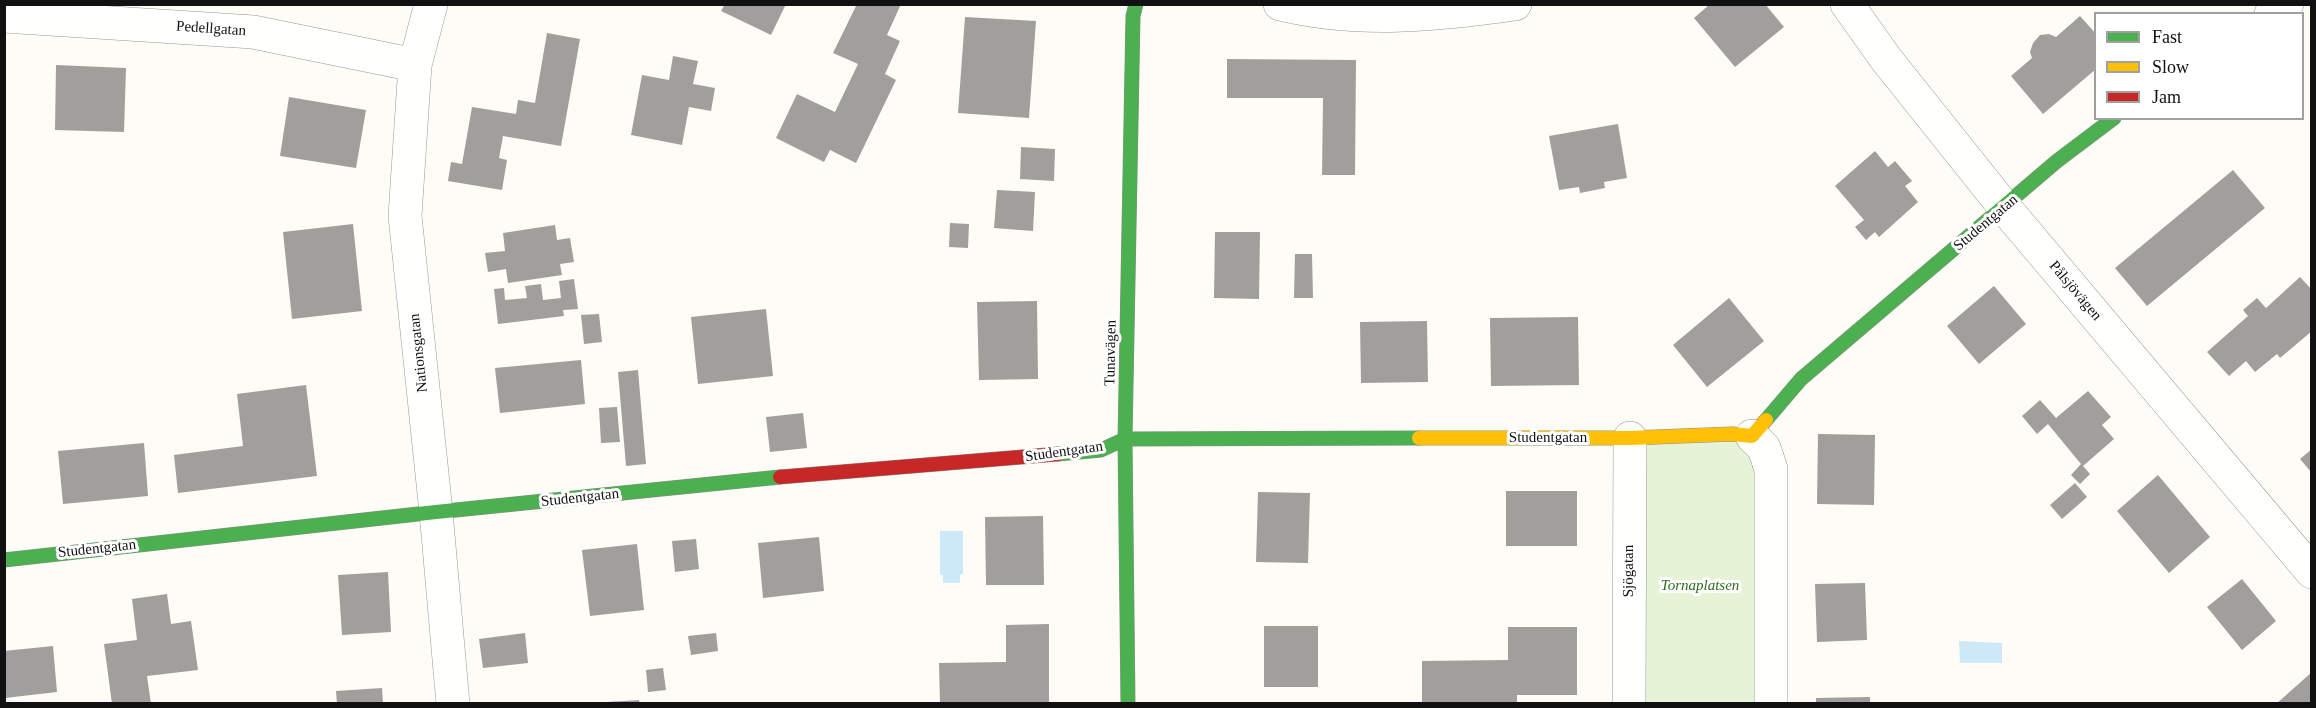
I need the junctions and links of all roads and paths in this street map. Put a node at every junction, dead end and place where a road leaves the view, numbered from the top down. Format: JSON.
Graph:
{"nodes":[{"id":1,"x":431,"y":4,"type":"edge"},
{"id":2,"x":1136,"y":4,"type":"edge"},
{"id":3,"x":1280,"y":4,"type":"edge"},
{"id":4,"x":1515,"y":4,"type":"edge"},
{"id":5,"x":1847,"y":4,"type":"edge"},
{"id":6,"x":2287,"y":4,"type":"edge"},
{"id":7,"x":2274,"y":12,"type":"edge"},
{"id":8,"x":4,"y":16,"type":"edge"},
{"id":9,"x":415,"y":65,"type":"junction"},
{"id":10,"x":2111,"y":120,"type":"edge"},
{"id":11,"x":2005,"y":208,"type":"junction"},
{"id":12,"x":1752,"y":436,"type":"junction"},
{"id":13,"x":1630,"y":438,"type":"junction"},
{"id":14,"x":1125,"y":439,"type":"junction"},
{"id":15,"x":436,"y":512,"type":"junction"},
{"id":16,"x":4,"y":560,"type":"edge"},
{"id":17,"x":2312,"y":572,"type":"edge"},
{"id":18,"x":453,"y":704,"type":"edge"},
{"id":19,"x":1128,"y":704,"type":"edge"},
{"id":20,"x":1629,"y":704,"type":"edge"},
{"id":21,"x":1771,"y":704,"type":"edge"}],
"edges":[{"from":1,"to":9,"type":"street","name":"Nationsgatan"},
{"from":2,"to":14,"type":"street","name":"Tunavägen"},
{"from":3,"to":4,"type":"street"},
{"from":5,"to":11,"type":"street","name":"Pålsjövägen"},
{"from":6,"to":7,"type":"street"},
{"from":8,"to":9,"type":"street","name":"Pedellgatan"},
{"from":9,"to":15,"type":"street","name":"Nationsgatan"},
{"from":10,"to":11,"type":"street","name":"Studentgatan"},
{"from":11,"to":12,"type":"street","name":"Studentgatan"},
{"from":11,"to":17,"type":"street","name":"Pålsjövägen"},
{"from":12,"to":13,"type":"street","name":"Studentgatan"},
{"from":12,"to":21,"type":"street"},
{"from":13,"to":14,"type":"street","name":"Studentgatan"},
{"from":13,"to":20,"type":"street","name":"Sjögatan"},
{"from":14,"to":15,"type":"street","name":"Studentgatan"},
{"from":14,"to":19,"type":"street","name":"Tunavägen"},
{"from":15,"to":16,"type":"street","name":"Studentgatan"},
{"from":15,"to":18,"type":"street","name":"Nationsgatan"}]}
